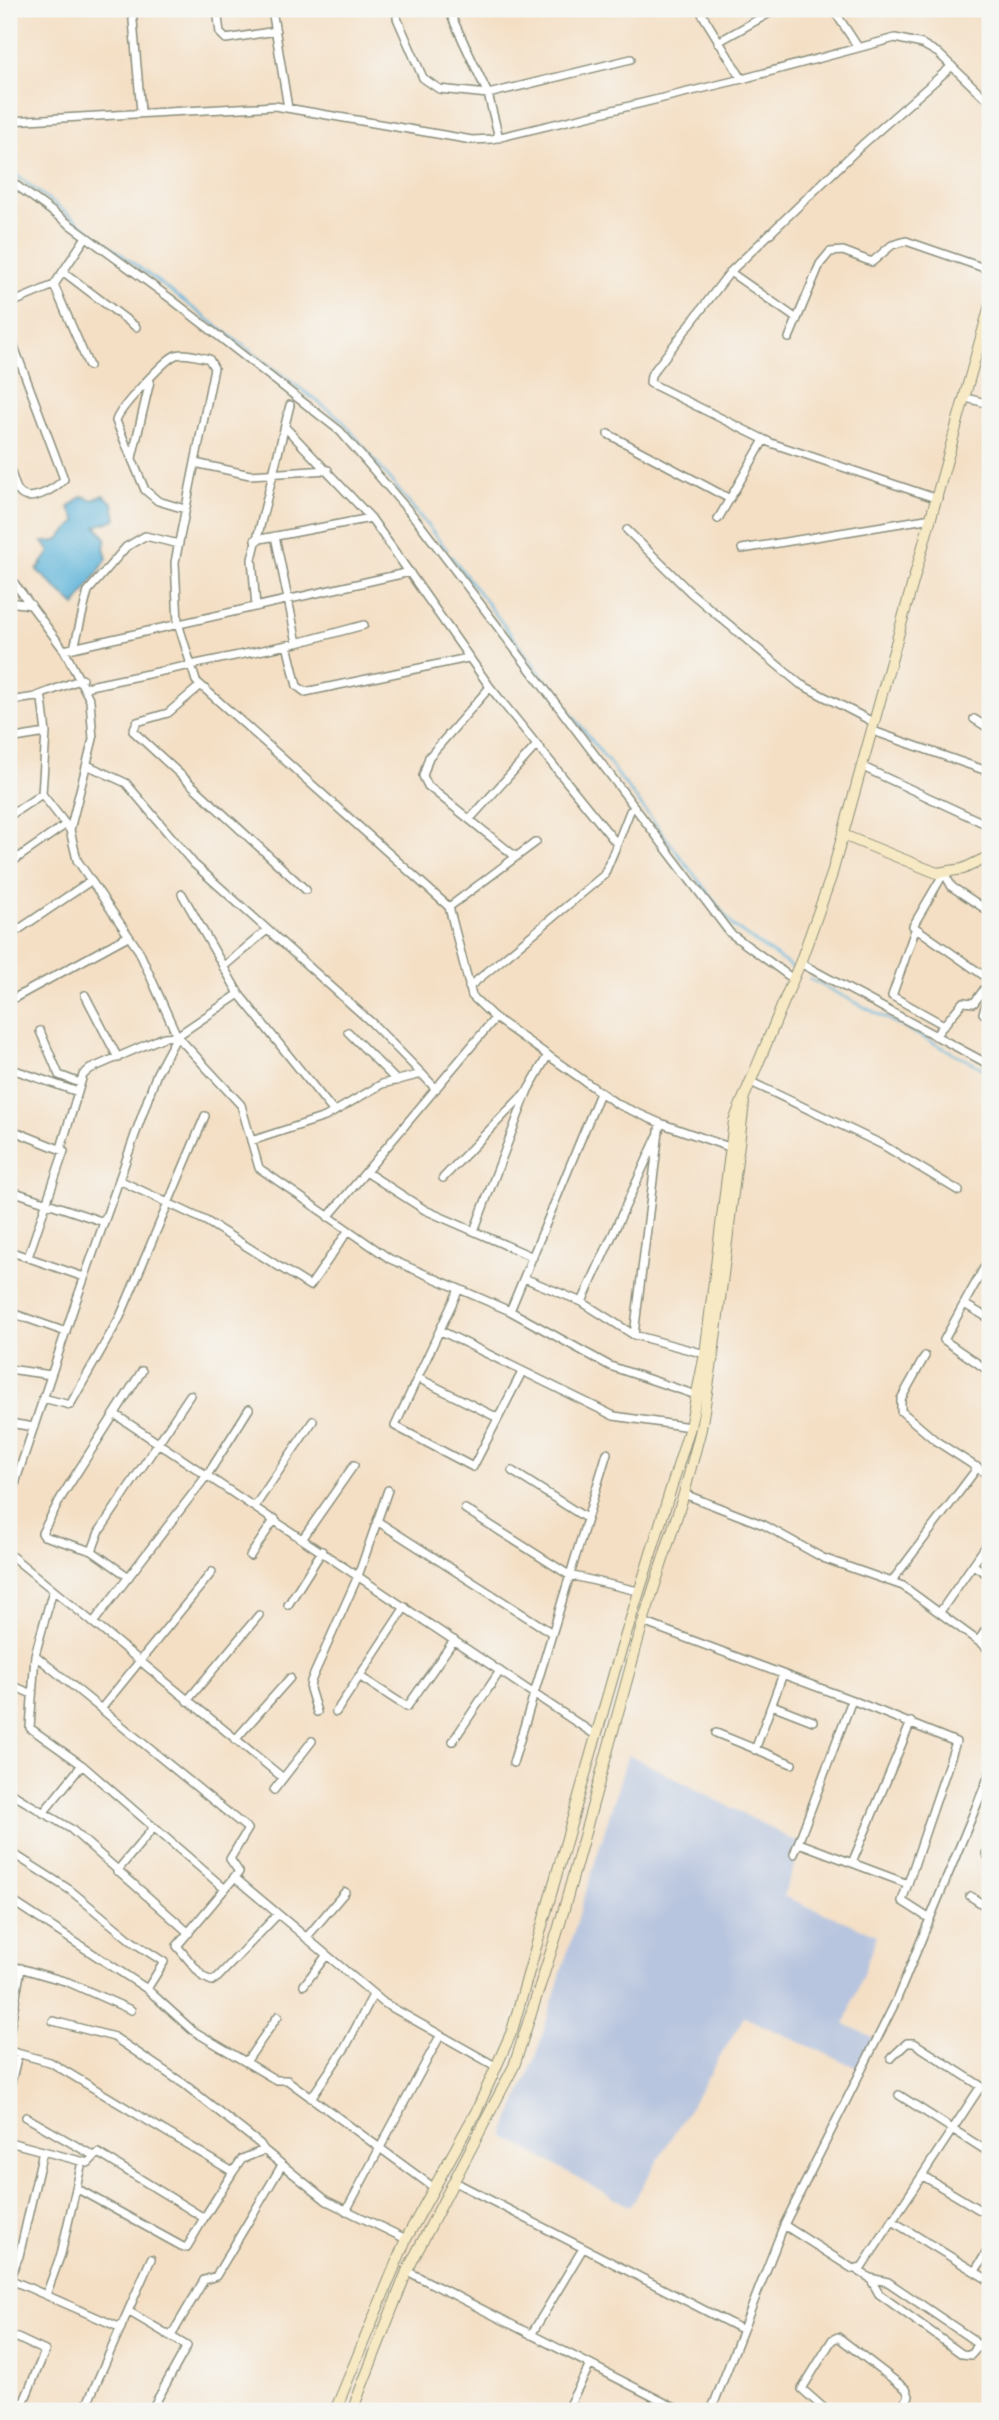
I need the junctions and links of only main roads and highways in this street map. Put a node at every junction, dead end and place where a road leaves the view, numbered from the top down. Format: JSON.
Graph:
{"nodes":[{"id":1,"x":990,"y":305,"type":"edge"},
{"id":2,"x":843,"y":835,"type":"junction"},
{"id":3,"x":990,"y":856,"type":"edge"},
{"id":4,"x":744,"y":1098,"type":"junction"},
{"id":5,"x":335,"y":2411,"type":"edge"},
{"id":6,"x":352,"y":2411,"type":"edge"}],
"edges":[{"from":1,"to":2,"type":"main road"},
{"from":2,"to":3,"type":"main road"},
{"from":2,"to":4,"type":"main road"},
{"from":4,"to":5,"type":"main road"},
{"from":4,"to":6,"type":"main road"}]}
